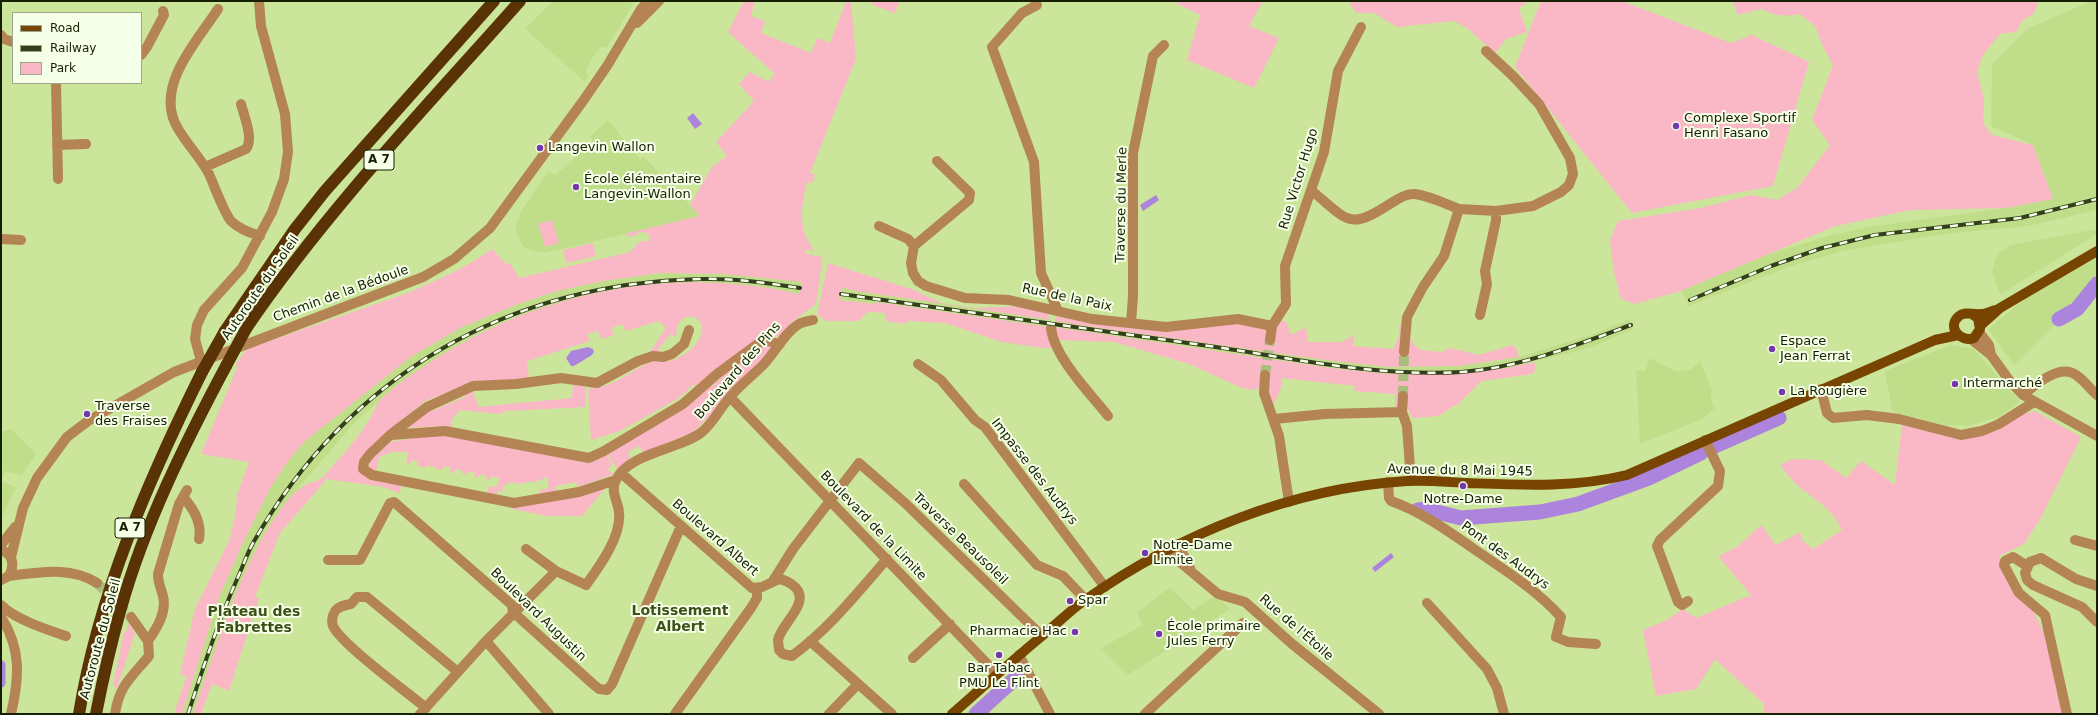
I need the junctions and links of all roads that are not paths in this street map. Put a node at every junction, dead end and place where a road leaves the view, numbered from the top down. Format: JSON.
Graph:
{"nodes":[{"id":1,"x":259,"y":1,"type":"edge"},
{"id":2,"x":494,"y":1,"type":"edge"},
{"id":3,"x":520,"y":1,"type":"edge"},
{"id":4,"x":648,"y":1,"type":"edge"},
{"id":5,"x":659,"y":1,"type":"edge"},
{"id":6,"x":1038,"y":5,"type":"dead end"},
{"id":7,"x":218,"y":9,"type":"dead end"},
{"id":8,"x":163,"y":11,"type":"dead end"},
{"id":9,"x":1361,"y":27,"type":"dead end"},
{"id":10,"x":628,"y":33,"type":"junction"},
{"id":11,"x":1,"y":35,"type":"edge"},
{"id":12,"x":12,"y":42,"type":"edge"},
{"id":13,"x":1164,"y":44,"type":"dead end"},
{"id":14,"x":1486,"y":51,"type":"dead end"},
{"id":15,"x":142,"y":53,"type":"edge"},
{"id":16,"x":56,"y":84,"type":"edge"},
{"id":17,"x":241,"y":104,"type":"dead end"},
{"id":18,"x":86,"y":144,"type":"dead end"},
{"id":19,"x":57,"y":145,"type":"junction"},
{"id":20,"x":937,"y":161,"type":"dead end"},
{"id":21,"x":205,"y":167,"type":"junction"},
{"id":22,"x":58,"y":179,"type":"dead end"},
{"id":23,"x":1312,"y":191,"type":"junction"},
{"id":24,"x":1459,"y":209,"type":"junction"},
{"id":25,"x":1496,"y":211,"type":"junction"},
{"id":26,"x":879,"y":226,"type":"dead end"},
{"id":27,"x":260,"y":236,"type":"junction"},
{"id":28,"x":1,"y":239,"type":"edge"},
{"id":29,"x":21,"y":240,"type":"dead end"},
{"id":30,"x":914,"y":246,"type":"junction"},
{"id":31,"x":2097,"y":251,"type":"edge"},
{"id":32,"x":2000,"y":308,"type":"junction"},
{"id":33,"x":1972,"y":314,"type":"junction"},
{"id":34,"x":1480,"y":315,"type":"dead end"},
{"id":35,"x":1054,"y":317,"type":"junction"},
{"id":36,"x":813,"y":320,"type":"dead end"},
{"id":37,"x":1131,"y":323,"type":"junction"},
{"id":38,"x":1954,"y":324,"type":"junction"},
{"id":39,"x":1272,"y":326,"type":"junction"},
{"id":40,"x":1980,"y":329,"type":"junction"},
{"id":41,"x":689,"y":330,"type":"dead end"},
{"id":42,"x":1958,"y":335,"type":"junction"},
{"id":43,"x":1971,"y":339,"type":"junction"},
{"id":44,"x":1270,"y":340,"type":"tunnel mouth"},
{"id":45,"x":1935,"y":340,"type":"junction"},
{"id":46,"x":780,"y":344,"type":"junction"},
{"id":47,"x":1404,"y":352,"type":"tunnel mouth"},
{"id":48,"x":1991,"y":355,"type":"junction"},
{"id":49,"x":918,"y":364,"type":"dead end"},
{"id":50,"x":201,"y":367,"type":"junction"},
{"id":51,"x":1265,"y":375,"type":"tunnel mouth"},
{"id":52,"x":1821,"y":389,"type":"junction"},
{"id":53,"x":2023,"y":395,"type":"junction"},
{"id":54,"x":2097,"y":395,"type":"edge"},
{"id":55,"x":1403,"y":396,"type":"tunnel mouth"},
{"id":56,"x":730,"y":397,"type":"junction"},
{"id":57,"x":2034,"y":402,"type":"junction"},
{"id":58,"x":1402,"y":412,"type":"junction"},
{"id":59,"x":1108,"y":416,"type":"dead end"},
{"id":60,"x":1274,"y":419,"type":"junction"},
{"id":61,"x":390,"y":435,"type":"junction"},
{"id":62,"x":2097,"y":436,"type":"edge"},
{"id":63,"x":1705,"y":440,"type":"junction"},
{"id":64,"x":618,"y":477,"type":"junction"},
{"id":65,"x":1410,"y":481,"type":"junction"},
{"id":66,"x":1388,"y":482,"type":"junction"},
{"id":67,"x":964,"y":484,"type":"dead end"},
{"id":68,"x":830,"y":500,"type":"junction"},
{"id":69,"x":1289,"y":502,"type":"junction"},
{"id":70,"x":19,"y":520,"type":"junction"},
{"id":71,"x":681,"y":526,"type":"junction"},
{"id":72,"x":199,"y":539,"type":"dead end"},
{"id":73,"x":2074,"y":540,"type":"dead end"},
{"id":74,"x":1178,"y":544,"type":"junction"},
{"id":75,"x":1,"y":545,"type":"edge"},
{"id":76,"x":2097,"y":546,"type":"edge"},
{"id":77,"x":526,"y":549,"type":"dead end"},
{"id":78,"x":1167,"y":549,"type":"junction"},
{"id":79,"x":1,"y":550,"type":"edge"},
{"id":80,"x":887,"y":559,"type":"junction"},
{"id":81,"x":12,"y":560,"type":"junction"},
{"id":82,"x":328,"y":560,"type":"dead end"},
{"id":83,"x":2027,"y":566,"type":"junction"},
{"id":84,"x":556,"y":571,"type":"junction"},
{"id":85,"x":32,"y":572,"type":"junction"},
{"id":86,"x":1192,"y":572,"type":"junction"},
{"id":87,"x":4,"y":581,"type":"edge"},
{"id":88,"x":773,"y":581,"type":"junction"},
{"id":89,"x":97,"y":583,"type":"tunnel mouth"},
{"id":90,"x":2097,"y":586,"type":"edge"},
{"id":91,"x":1105,"y":587,"type":"junction"},
{"id":92,"x":757,"y":588,"type":"junction"},
{"id":93,"x":1086,"y":600,"type":"junction"},
{"id":94,"x":1688,"y":601,"type":"dead end"},
{"id":95,"x":1427,"y":603,"type":"dead end"},
{"id":96,"x":1,"y":605,"type":"edge"},
{"id":97,"x":513,"y":612,"type":"junction"},
{"id":98,"x":1,"y":617,"type":"edge"},
{"id":99,"x":130,"y":617,"type":"tunnel mouth"},
{"id":100,"x":2097,"y":622,"type":"edge"},
{"id":101,"x":1243,"y":623,"type":"dead end"},
{"id":102,"x":950,"y":624,"type":"junction"},
{"id":103,"x":66,"y":636,"type":"dead end"},
{"id":104,"x":1042,"y":636,"type":"junction"},
{"id":105,"x":148,"y":641,"type":"junction"},
{"id":106,"x":486,"y":641,"type":"junction"},
{"id":107,"x":810,"y":641,"type":"junction"},
{"id":108,"x":1596,"y":644,"type":"dead end"},
{"id":109,"x":1018,"y":655,"type":"junction"},
{"id":110,"x":913,"y":658,"type":"dead end"},
{"id":111,"x":458,"y":672,"type":"junction"},
{"id":112,"x":997,"y":674,"type":"junction"},
{"id":113,"x":858,"y":684,"type":"junction"},
{"id":114,"x":423,"y":711,"type":"edge"},
{"id":115,"x":11,"y":714,"type":"edge"},
{"id":116,"x":79,"y":714,"type":"edge"},
{"id":117,"x":96,"y":714,"type":"edge"},
{"id":118,"x":115,"y":714,"type":"edge"},
{"id":119,"x":549,"y":714,"type":"edge"},
{"id":120,"x":675,"y":714,"type":"edge"},
{"id":121,"x":829,"y":714,"type":"edge"},
{"id":122,"x":892,"y":714,"type":"edge"},
{"id":123,"x":952,"y":714,"type":"edge"},
{"id":124,"x":1050,"y":714,"type":"edge"},
{"id":125,"x":1145,"y":714,"type":"edge"},
{"id":126,"x":1379,"y":714,"type":"edge"},
{"id":127,"x":1504,"y":714,"type":"edge"},
{"id":128,"x":2067,"y":714,"type":"edge"}],
"edges":[{"from":1,"to":27,"type":"street"},
{"from":2,"to":50,"type":"highway","name":"Autoroute du Soleil","number":"A 7","bridge":true},
{"from":3,"to":117,"type":"highway","name":"Autoroute du Soleil","number":"A 7","bridge":true},
{"from":4,"to":10,"type":"street","name":"Chemin de la Bédoule"},
{"from":5,"to":10,"type":"street","name":"Chemin de la Bédoule"},
{"from":6,"to":35,"type":"street"},
{"from":7,"to":21,"type":"street"},
{"from":8,"to":15,"type":"street"},
{"from":9,"to":23,"type":"street","name":"Rue Victor Hugo"},
{"from":10,"to":50,"type":"street","name":"Chemin de la Bédoule"},
{"from":11,"to":12,"type":"street"},
{"from":13,"to":37,"type":"street","name":"Traverse du Merle"},
{"from":14,"to":25,"type":"street"},
{"from":16,"to":19,"type":"street"},
{"from":17,"to":21,"type":"street"},
{"from":18,"to":19,"type":"street"},
{"from":19,"to":22,"type":"street"},
{"from":20,"to":30,"type":"street"},
{"from":21,"to":27,"type":"street"},
{"from":23,"to":24,"type":"street"},
{"from":23,"to":39,"type":"street","name":"Rue Victor Hugo"},
{"from":24,"to":25,"type":"street"},
{"from":24,"to":47,"type":"street"},
{"from":25,"to":34,"type":"street"},
{"from":26,"to":30,"type":"street"},
{"from":27,"to":50,"type":"street"},
{"from":28,"to":29,"type":"street"},
{"from":30,"to":35,"type":"street","name":"Rue de la Paix"},
{"from":31,"to":32,"type":"main road"},
{"from":32,"to":33,"type":"main road"},
{"from":32,"to":40,"type":"main road"},
{"from":33,"to":38,"type":"main road"},
{"from":33,"to":40,"type":"main road"},
{"from":35,"to":37,"type":"street","name":"Rue de la Paix"},
{"from":35,"to":59,"type":"street"},
{"from":36,"to":46,"type":"street","name":"Boulevard des Pins"},
{"from":37,"to":39,"type":"street","name":"Rue de la Paix"},
{"from":38,"to":42,"type":"main road"},
{"from":38,"to":45,"type":"main road","name":"Avenue du 8 Mai 1945"},
{"from":39,"to":44,"type":"street","name":"Rue Victor Hugo"},
{"from":40,"to":43,"type":"main road"},
{"from":40,"to":48,"type":"street"},
{"from":41,"to":61,"type":"street"},
{"from":42,"to":43,"type":"main road"},
{"from":42,"to":45,"type":"main road","name":"Avenue du 8 Mai 1945"},
{"from":43,"to":48,"type":"street"},
{"from":45,"to":52,"type":"main road","name":"Avenue du 8 Mai 1945"},
{"from":46,"to":56,"type":"street","name":"Boulevard des Pins"},
{"from":46,"to":61,"type":"street"},
{"from":48,"to":53,"type":"street"},
{"from":49,"to":91,"type":"street","name":"Impasse des Audrys"},
{"from":50,"to":70,"type":"street","name":"Chemin de la Bédoule"},
{"from":50,"to":116,"type":"highway","name":"Autoroute du Soleil","number":"A 7"},
{"from":51,"to":60,"type":"street"},
{"from":52,"to":57,"type":"street"},
{"from":52,"to":63,"type":"main road","name":"Avenue du 8 Mai 1945"},
{"from":53,"to":54,"type":"street"},
{"from":53,"to":57,"type":"street"},
{"from":55,"to":58,"type":"street"},
{"from":56,"to":64,"type":"street","name":"Boulevard des Pins"},
{"from":56,"to":68,"type":"street","name":"Boulevard de la Limite"},
{"from":57,"to":62,"type":"street"},
{"from":58,"to":60,"type":"street"},
{"from":58,"to":65,"type":"street"},
{"from":60,"to":69,"type":"street"},
{"from":61,"to":64,"type":"street"},
{"from":63,"to":65,"type":"main road","name":"Avenue du 8 Mai 1945"},
{"from":63,"to":94,"type":"street"},
{"from":64,"to":71,"type":"street","name":"Boulevard Albert"},
{"from":64,"to":84,"type":"street"},
{"from":65,"to":66,"type":"main road","name":"Avenue du 8 Mai 1945"},
{"from":66,"to":69,"type":"main road","name":"Avenue du 8 Mai 1945"},
{"from":66,"to":108,"type":"street","name":"Pont des Audrys"},
{"from":67,"to":93,"type":"street"},
{"from":68,"to":80,"type":"street","name":"Boulevard de la Limite"},
{"from":68,"to":88,"type":"street"},
{"from":68,"to":104,"type":"street","name":"Traverse Beausoleil"},
{"from":69,"to":74,"type":"main road","name":"Avenue du 8 Mai 1945"},
{"from":70,"to":75,"type":"street","name":"Chemin de la Bédoule"},
{"from":70,"to":81,"type":"street","name":"Chemin de la Bédoule"},
{"from":71,"to":92,"type":"street","name":"Boulevard Albert"},
{"from":71,"to":97,"type":"street","name":"Boulevard Augustin"},
{"from":72,"to":105,"type":"street"},
{"from":73,"to":76,"type":"street"},
{"from":74,"to":78,"type":"main road","name":"Avenue du 8 Mai 1945"},
{"from":74,"to":86,"type":"street","name":"Rue de l'Étoile"},
{"from":77,"to":84,"type":"street"},
{"from":78,"to":86,"type":"street","name":"Rue de l'Étoile"},
{"from":78,"to":91,"type":"main road","name":"Avenue du 8 Mai 1945"},
{"from":79,"to":81,"type":"street"},
{"from":80,"to":102,"type":"street","name":"Boulevard de la Limite"},
{"from":80,"to":107,"type":"street","name":"Boulevard Albert"},
{"from":81,"to":85,"type":"street"},
{"from":81,"to":87,"type":"street","name":"Chemin de la Bédoule"},
{"from":82,"to":97,"type":"street","name":"Boulevard Augustin"},
{"from":83,"to":90,"type":"street"},
{"from":83,"to":100,"type":"street"},
{"from":83,"to":128,"type":"street"},
{"from":84,"to":97,"type":"street"},
{"from":85,"to":87,"type":"street"},
{"from":85,"to":89,"type":"street"},
{"from":86,"to":126,"type":"street","name":"Rue de l'Étoile"},
{"from":88,"to":92,"type":"street","name":"Boulevard Albert"},
{"from":88,"to":107,"type":"street","name":"Boulevard Albert"},
{"from":91,"to":93,"type":"main road","name":"Avenue du 8 Mai 1945"},
{"from":92,"to":120,"type":"street"},
{"from":93,"to":104,"type":"main road","name":"Avenue du 8 Mai 1945"},
{"from":95,"to":127,"type":"street"},
{"from":96,"to":103,"type":"street"},
{"from":97,"to":106,"type":"street"},
{"from":98,"to":115,"type":"street"},
{"from":99,"to":105,"type":"street"},
{"from":101,"to":125,"type":"street"},
{"from":102,"to":110,"type":"street"},
{"from":102,"to":112,"type":"street","name":"Boulevard de la Limite"},
{"from":104,"to":109,"type":"main road","name":"Avenue du 8 Mai 1945"},
{"from":105,"to":118,"type":"street"},
{"from":106,"to":111,"type":"street"},
{"from":106,"to":119,"type":"street"},
{"from":107,"to":113,"type":"street"},
{"from":109,"to":112,"type":"main road","name":"Avenue du 8 Mai 1945"},
{"from":109,"to":124,"type":"street"},
{"from":111,"to":114,"type":"street"},
{"from":111,"to":114,"type":"street"},
{"from":112,"to":123,"type":"main road","name":"Avenue du 8 Mai 1945"},
{"from":113,"to":121,"type":"street"},
{"from":113,"to":122,"type":"street"}]}
